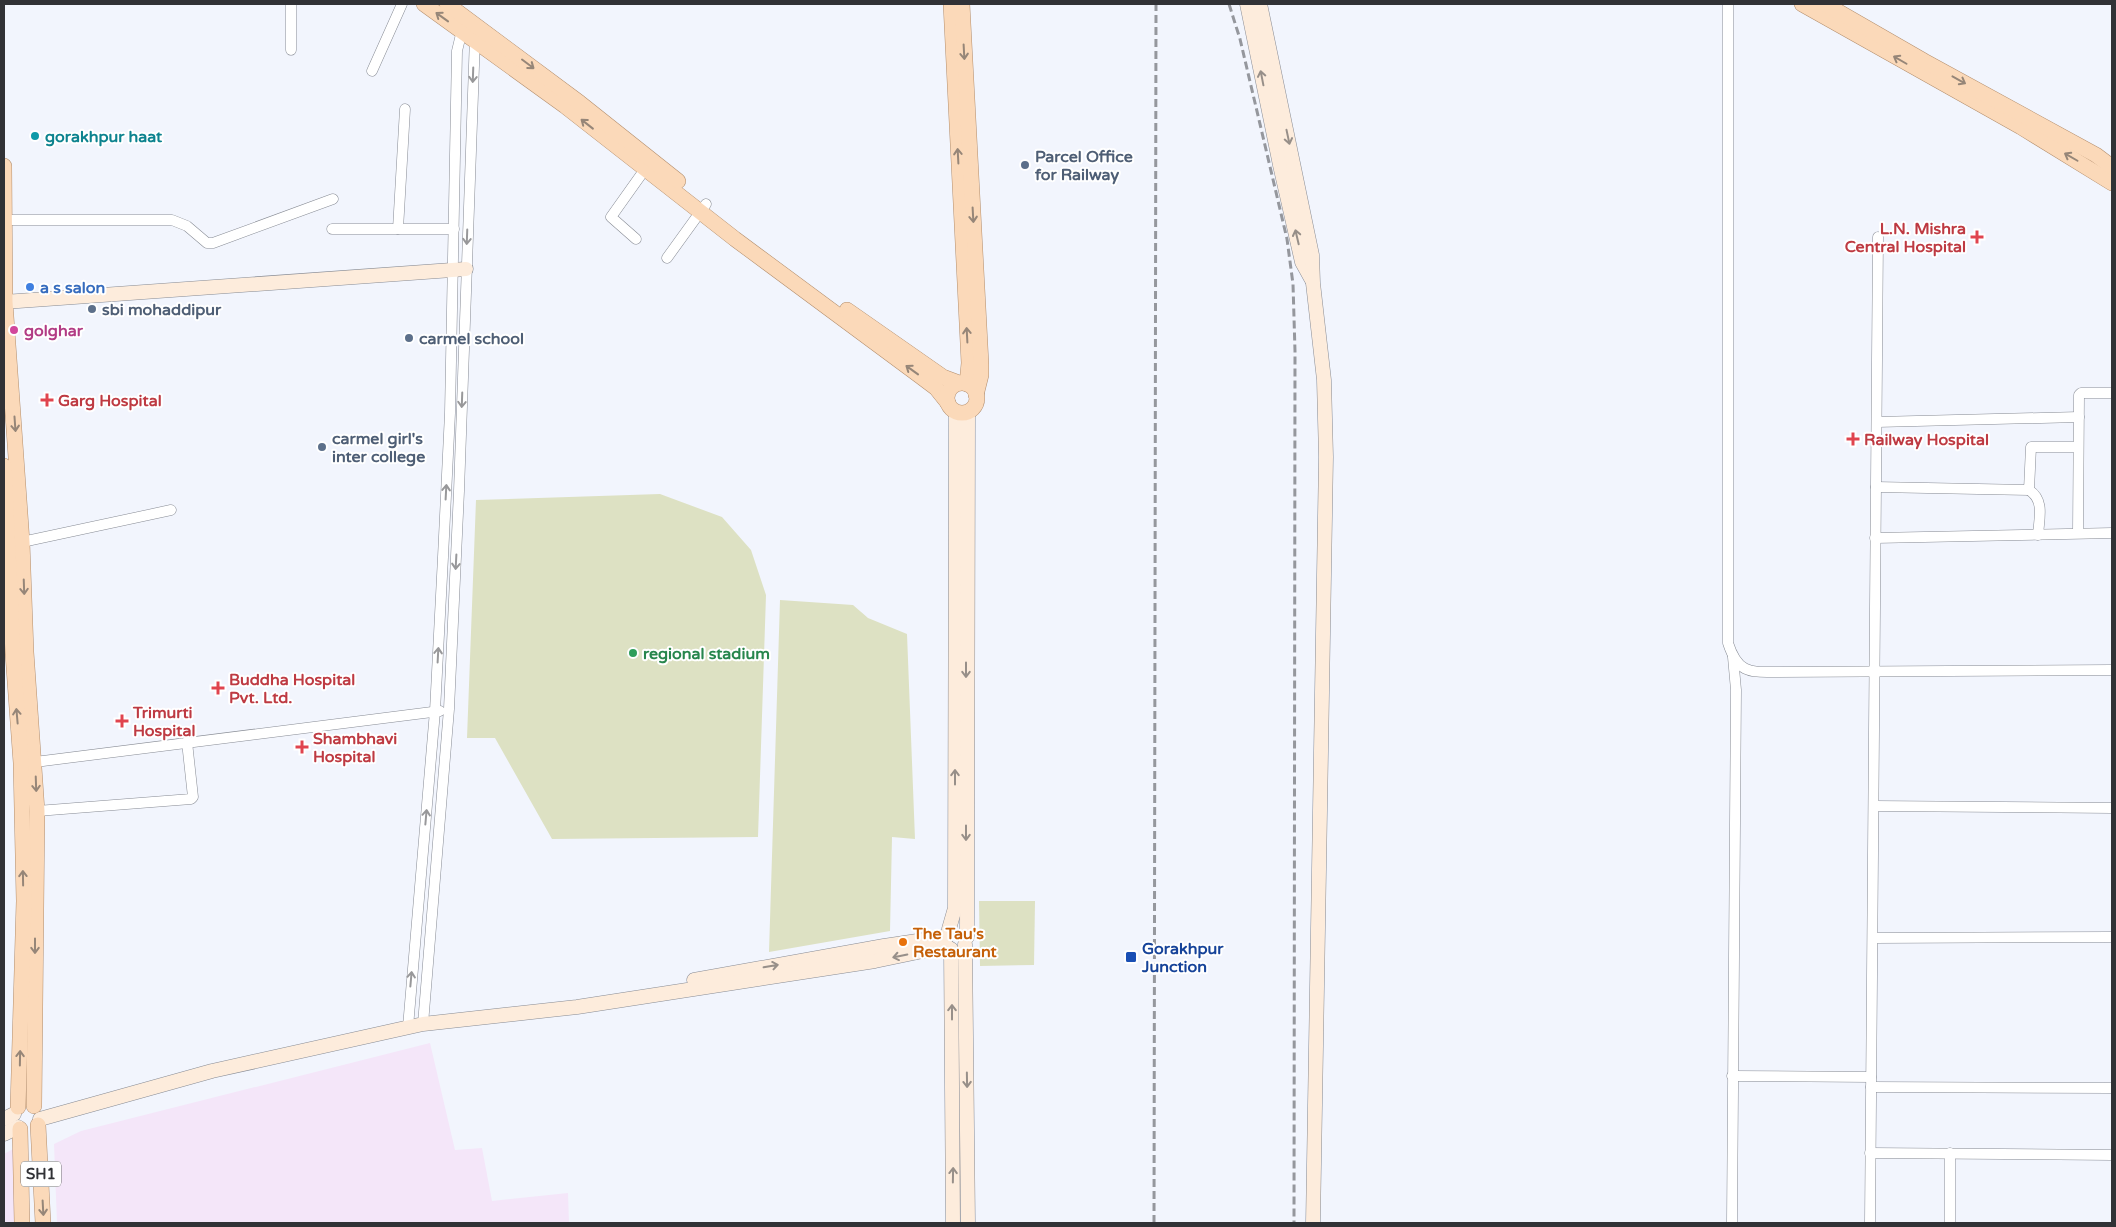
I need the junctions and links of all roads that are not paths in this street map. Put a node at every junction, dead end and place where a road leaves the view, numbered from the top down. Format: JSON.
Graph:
{"nodes":[{"id":1,"x":291,"y":4,"type":"edge"},
{"id":2,"x":402,"y":4,"type":"edge"},
{"id":3,"x":424,"y":4,"type":"edge"},
{"id":4,"x":447,"y":4,"type":"edge"},
{"id":5,"x":951,"y":4,"type":"edge"},
{"id":6,"x":962,"y":4,"type":"edge"},
{"id":7,"x":1247,"y":4,"type":"edge"},
{"id":8,"x":1260,"y":4,"type":"edge"},
{"id":9,"x":1728,"y":4,"type":"edge"},
{"id":10,"x":1802,"y":4,"type":"edge"},
{"id":11,"x":1825,"y":4,"type":"edge"},
{"id":12,"x":464,"y":24,"type":"junction"},
{"id":13,"x":477,"y":34,"type":"junction"},
{"id":14,"x":291,"y":50,"type":"dead end"},
{"id":15,"x":372,"y":71,"type":"dead end"},
{"id":16,"x":405,"y":110,"type":"dead end"},
{"id":17,"x":648,"y":165,"type":"junction"},
{"id":18,"x":4,"y":166,"type":"edge"},
{"id":19,"x":2112,"y":167,"type":"edge"},
{"id":20,"x":2112,"y":184,"type":"edge"},
{"id":21,"x":332,"y":200,"type":"dead end"},
{"id":22,"x":703,"y":208,"type":"junction"},
{"id":23,"x":4,"y":220,"type":"edge"},
{"id":24,"x":332,"y":229,"type":"dead end"},
{"id":25,"x":398,"y":229,"type":"junction"},
{"id":26,"x":454,"y":229,"type":"junction"},
{"id":27,"x":1878,"y":237,"type":"dead end"},
{"id":28,"x":636,"y":239,"type":"dead end"},
{"id":29,"x":667,"y":258,"type":"dead end"},
{"id":30,"x":459,"y":269,"type":"junction"},
{"id":31,"x":1313,"y":283,"type":"junction"},
{"id":32,"x":5,"y":302,"type":"edge"},
{"id":33,"x":967,"y":388,"type":"junction"},
{"id":34,"x":2112,"y":393,"type":"edge"},
{"id":35,"x":8,"y":394,"type":"edge"},
{"id":36,"x":957,"y":409,"type":"junction"},
{"id":37,"x":2078,"y":417,"type":"junction"},
{"id":38,"x":1877,"y":422,"type":"junction"},
{"id":39,"x":2078,"y":447,"type":"junction"},
{"id":40,"x":4,"y":466,"type":"edge"},
{"id":41,"x":1876,"y":487,"type":"junction"},
{"id":42,"x":2029,"y":490,"type":"junction"},
{"id":43,"x":170,"y":510,"type":"dead end"},
{"id":44,"x":2078,"y":533,"type":"junction"},
{"id":45,"x":2112,"y":533,"type":"edge"},
{"id":46,"x":2038,"y":535,"type":"junction"},
{"id":47,"x":1874,"y":538,"type":"junction"},
{"id":48,"x":22,"y":542,"type":"junction"},
{"id":49,"x":439,"y":631,"type":"junction"},
{"id":50,"x":452,"y":631,"type":"junction"},
{"id":51,"x":1733,"y":657,"type":"junction"},
{"id":52,"x":2112,"y":670,"type":"edge"},
{"id":53,"x":1874,"y":671,"type":"junction"},
{"id":54,"x":448,"y":710,"type":"junction"},
{"id":55,"x":435,"y":711,"type":"junction"},
{"id":56,"x":188,"y":742,"type":"junction"},
{"id":57,"x":28,"y":762,"type":"junction"},
{"id":58,"x":1874,"y":806,"type":"junction"},
{"id":59,"x":2112,"y":808,"type":"edge"},
{"id":60,"x":37,"y":811,"type":"junction"},
{"id":61,"x":2112,"y":937,"type":"edge"},
{"id":62,"x":1873,"y":938,"type":"junction"},
{"id":63,"x":948,"y":940,"type":"junction"},
{"id":64,"x":966,"y":940,"type":"junction"},
{"id":65,"x":423,"y":1020,"type":"junction"},
{"id":66,"x":408,"y":1023,"type":"junction"},
{"id":67,"x":1732,"y":1076,"type":"junction"},
{"id":68,"x":1871,"y":1082,"type":"junction"},
{"id":69,"x":2112,"y":1088,"type":"edge"},
{"id":70,"x":37,"y":1115,"type":"junction"},
{"id":71,"x":15,"y":1119,"type":"edge"},
{"id":72,"x":4,"y":1134,"type":"edge"},
{"id":73,"x":1870,"y":1153,"type":"junction"},
{"id":74,"x":1950,"y":1153,"type":"junction"},
{"id":75,"x":2112,"y":1155,"type":"edge"},
{"id":76,"x":22,"y":1223,"type":"edge"},
{"id":77,"x":43,"y":1223,"type":"edge"},
{"id":78,"x":952,"y":1223,"type":"edge"},
{"id":79,"x":968,"y":1223,"type":"edge"},
{"id":80,"x":1313,"y":1223,"type":"edge"},
{"id":81,"x":1732,"y":1223,"type":"edge"},
{"id":82,"x":1870,"y":1223,"type":"edge"},
{"id":83,"x":1950,"y":1223,"type":"edge"}],
"edges":[{"from":1,"to":14,"type":"street"},
{"from":2,"to":15,"type":"street"},
{"from":12,"to":3,"type":"main road","one_way":true},
{"from":4,"to":12,"type":"main road"},
{"from":33,"to":5,"type":"main road","one_way":true},
{"from":6,"to":33,"type":"main road","one_way":true},
{"from":31,"to":7,"type":"street","one_way":true},
{"from":8,"to":31,"type":"street","one_way":true},
{"from":9,"to":51,"type":"street"},
{"from":20,"to":10,"type":"main road","one_way":true},
{"from":11,"to":19,"type":"main road","one_way":true},
{"from":12,"to":13,"type":"main road"},
{"from":12,"to":26,"type":"street"},
{"from":13,"to":17,"type":"main road"},
{"from":13,"to":30,"type":"street","one_way":true},
{"from":16,"to":25,"type":"street"},
{"from":17,"to":22,"type":"main road"},
{"from":17,"to":28,"type":"street"},
{"from":18,"to":23,"type":"main road","number":"SH1"},
{"from":21,"to":23,"type":"street"},
{"from":22,"to":29,"type":"street"},
{"from":22,"to":33,"type":"main road"},
{"from":36,"to":22,"type":"main road","one_way":true},
{"from":23,"to":32,"type":"main road","number":"SH1"},
{"from":24,"to":25,"type":"street"},
{"from":25,"to":26,"type":"street"},
{"from":26,"to":30,"type":"street"},
{"from":27,"to":38,"type":"street"},
{"from":30,"to":32,"type":"street"},
{"from":49,"to":30,"type":"street","one_way":true},
{"from":30,"to":50,"type":"street","one_way":true},
{"from":31,"to":80,"type":"street"},
{"from":32,"to":35,"type":"main road","number":"SH1"},
{"from":33,"to":36,"type":"main road"},
{"from":33,"to":36,"type":"main road"},
{"from":34,"to":37,"type":"street"},
{"from":35,"to":48,"type":"main road","number":"SH1","one_way":true},
{"from":63,"to":36,"type":"street","one_way":true},
{"from":36,"to":64,"type":"street","one_way":true},
{"from":37,"to":38,"type":"street"},
{"from":37,"to":39,"type":"street"},
{"from":38,"to":41,"type":"street"},
{"from":39,"to":42,"type":"street"},
{"from":39,"to":44,"type":"street"},
{"from":57,"to":40,"type":"main road","number":"SH1","one_way":true},
{"from":41,"to":42,"type":"street"},
{"from":41,"to":47,"type":"street"},
{"from":42,"to":46,"type":"street"},
{"from":43,"to":48,"type":"street"},
{"from":44,"to":45,"type":"street"},
{"from":44,"to":46,"type":"street"},
{"from":46,"to":47,"type":"street"},
{"from":47,"to":53,"type":"street"},
{"from":48,"to":57,"type":"main road","number":"SH1","one_way":true},
{"from":49,"to":50,"type":"street"},
{"from":55,"to":49,"type":"street","one_way":true},
{"from":50,"to":54,"type":"street"},
{"from":51,"to":53,"type":"street"},
{"from":51,"to":67,"type":"street"},
{"from":52,"to":53,"type":"street"},
{"from":53,"to":58,"type":"street"},
{"from":54,"to":55,"type":"street"},
{"from":54,"to":65,"type":"street"},
{"from":55,"to":56,"type":"street"},
{"from":66,"to":55,"type":"street","one_way":true},
{"from":56,"to":57,"type":"street"},
{"from":56,"to":60,"type":"street"},
{"from":57,"to":60,"type":"main road","number":"SH1","one_way":true},
{"from":71,"to":57,"type":"main road","number":"SH1","one_way":true},
{"from":58,"to":59,"type":"street"},
{"from":58,"to":62,"type":"street"},
{"from":60,"to":70,"type":"main road","number":"SH1","one_way":true},
{"from":61,"to":62,"type":"street"},
{"from":62,"to":68,"type":"street"},
{"from":63,"to":64,"type":"street"},
{"from":63,"to":64,"type":"street"},
{"from":63,"to":65,"type":"street"},
{"from":78,"to":63,"type":"street","one_way":true},
{"from":64,"to":79,"type":"street","one_way":true},
{"from":65,"to":66,"type":"street"},
{"from":66,"to":70,"type":"street"},
{"from":67,"to":68,"type":"street"},
{"from":67,"to":81,"type":"street"},
{"from":68,"to":69,"type":"street"},
{"from":68,"to":73,"type":"street"},
{"from":70,"to":71,"type":"main road"},
{"from":70,"to":71,"type":"main road"},
{"from":70,"to":77,"type":"main road","number":"SH1","one_way":true},
{"from":71,"to":72,"type":"street"},
{"from":71,"to":76,"type":"main road","number":"SH1"},
{"from":73,"to":74,"type":"street"},
{"from":73,"to":82,"type":"street"},
{"from":74,"to":75,"type":"street"},
{"from":74,"to":83,"type":"street"}]}
